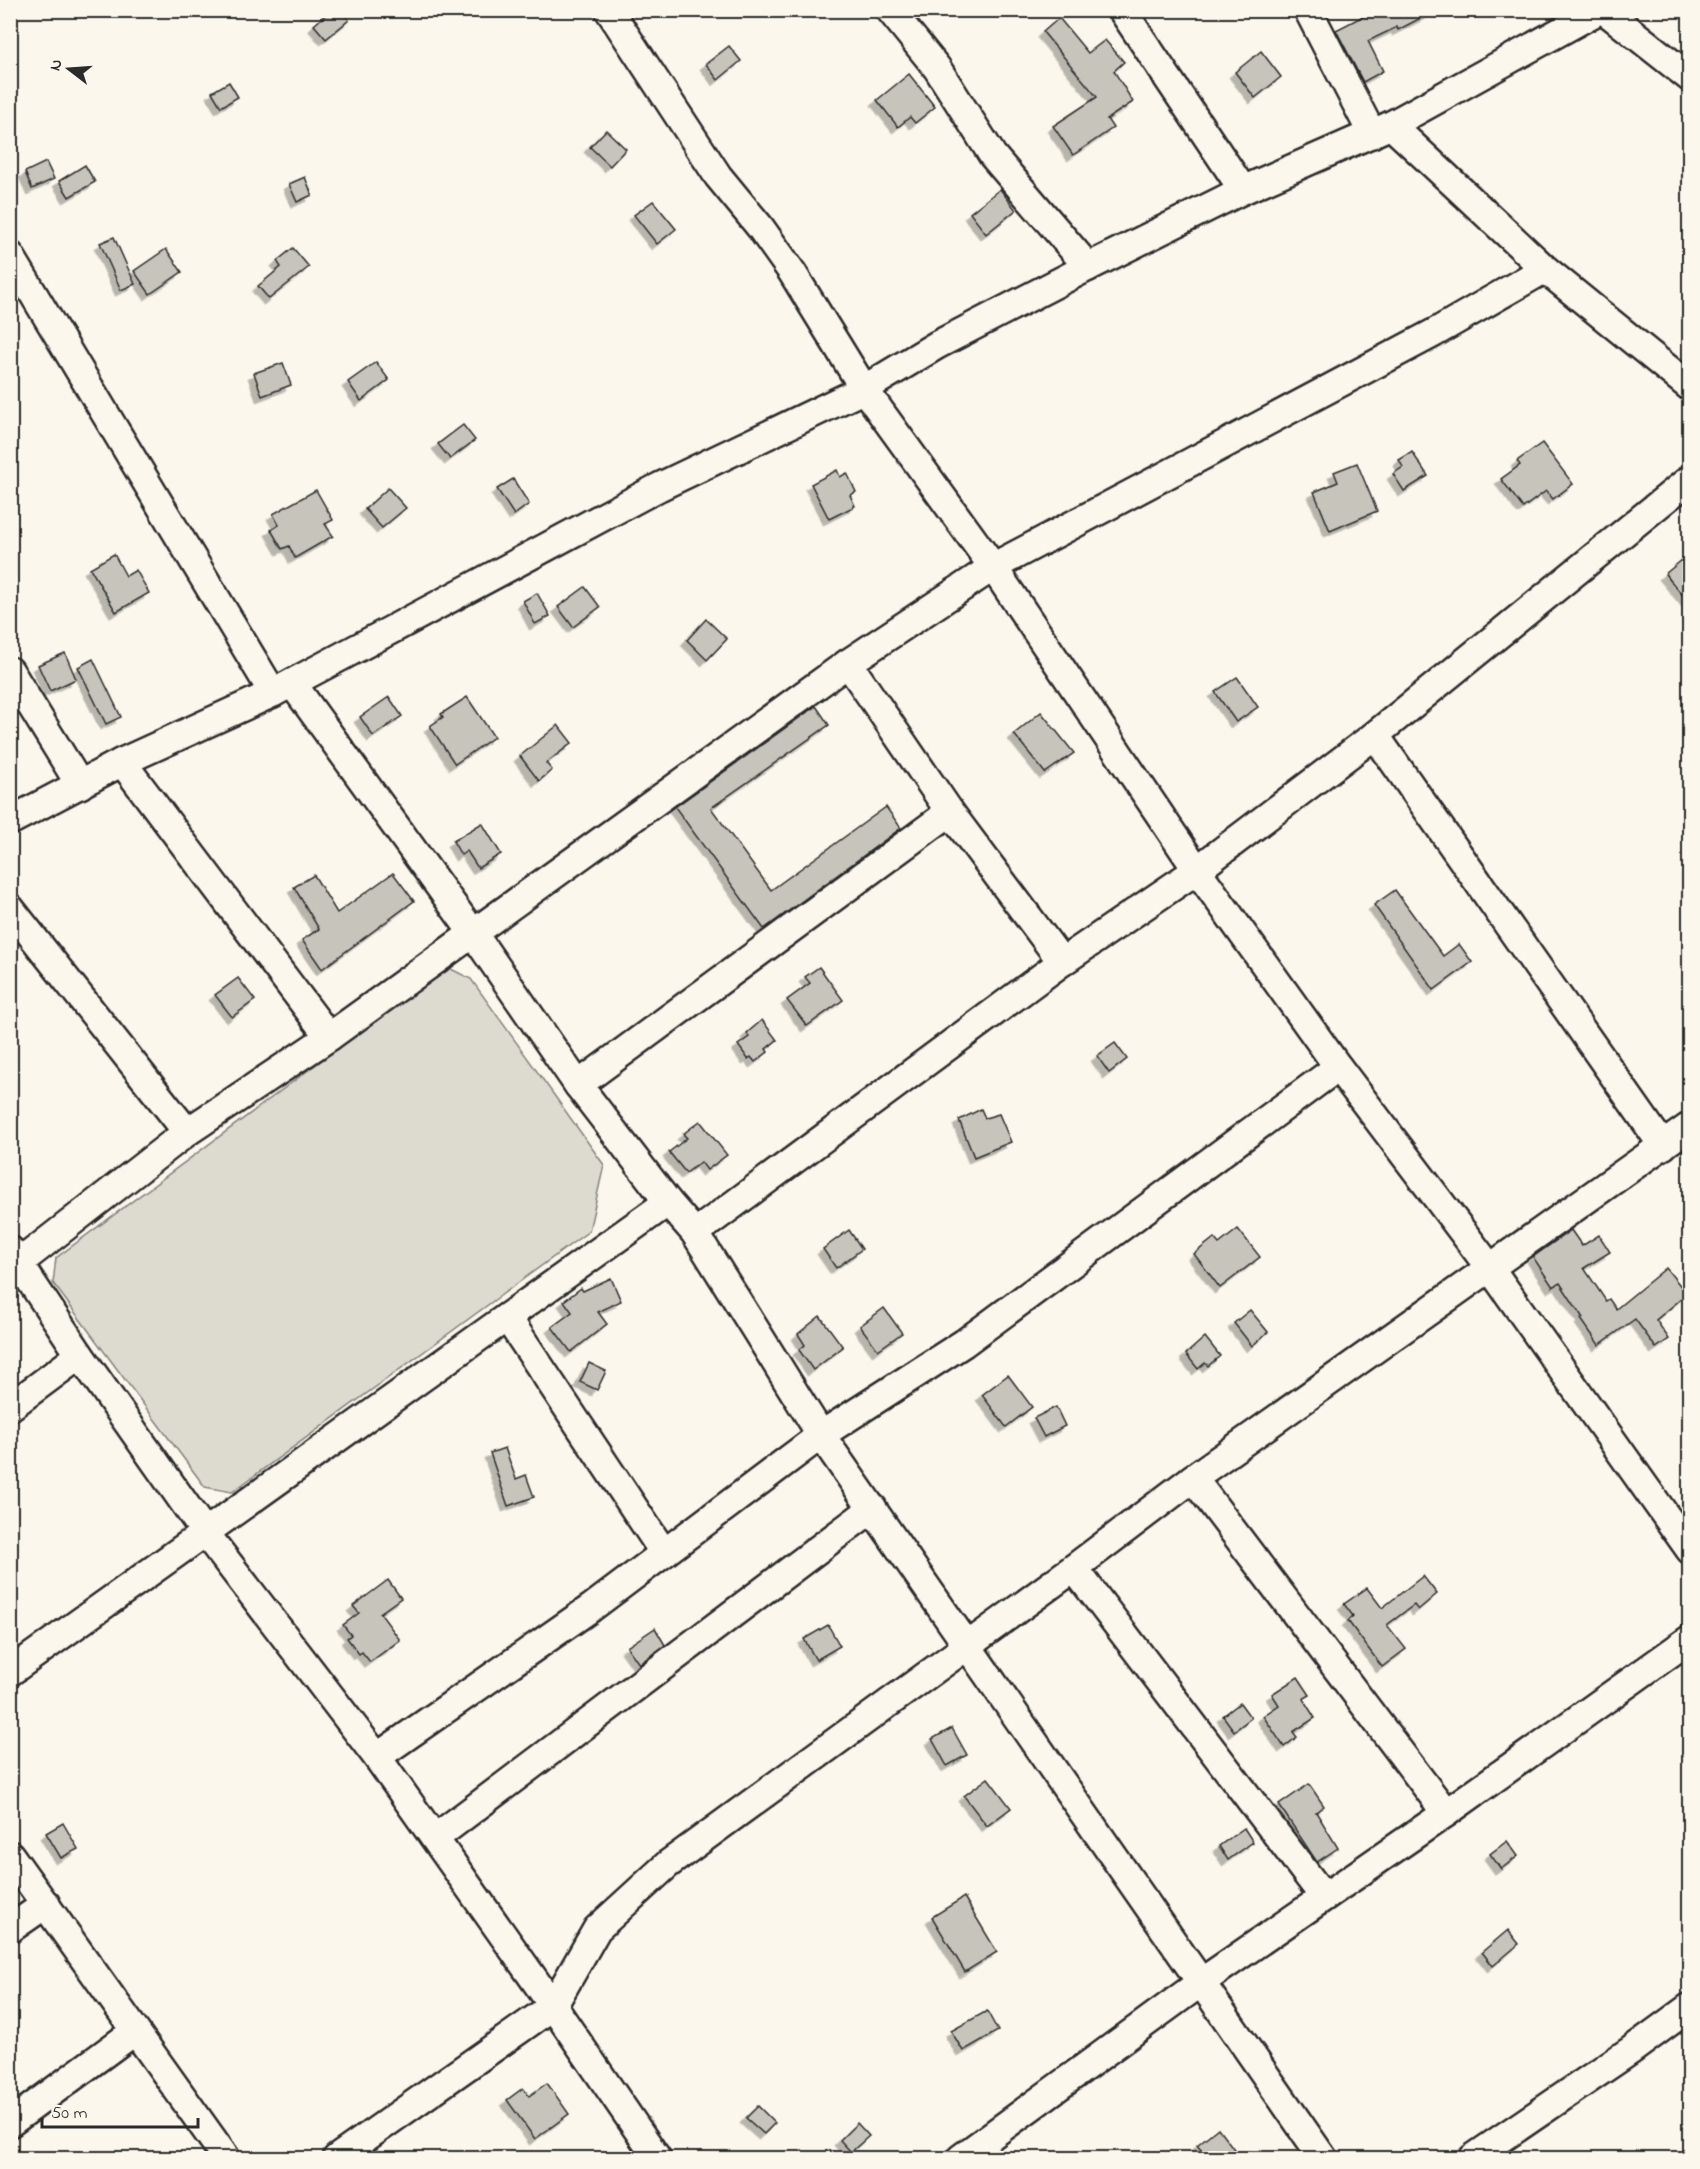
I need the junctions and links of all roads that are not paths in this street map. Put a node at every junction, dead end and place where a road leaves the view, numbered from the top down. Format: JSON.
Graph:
{"nodes":[{"id":1,"x":609,"y":10,"type":"edge"},
{"id":2,"x":890,"y":10,"type":"edge"},
{"id":3,"x":1122,"y":10,"type":"edge"},
{"id":4,"x":1308,"y":10,"type":"edge"},
{"id":5,"x":1599,"y":10,"type":"edge"},
{"id":6,"x":1604,"y":10,"type":"edge"},
{"id":7,"x":1569,"y":17,"type":"edge"},
{"id":8,"x":1689,"y":78,"type":"edge"},
{"id":9,"x":1382,"y":129,"type":"junction"},
{"id":10,"x":1243,"y":190,"type":"junction"},
{"id":11,"x":10,"y":255,"type":"edge"},
{"id":12,"x":1088,"y":267,"type":"junction"},
{"id":13,"x":1545,"y":269,"type":"junction"},
{"id":14,"x":1689,"y":387,"type":"edge"},
{"id":15,"x":864,"y":388,"type":"junction"},
{"id":16,"x":1689,"y":479,"type":"edge"},
{"id":17,"x":993,"y":567,"type":"junction"},
{"id":18,"x":848,"y":663,"type":"junction"},
{"id":19,"x":10,"y":671,"type":"edge"},
{"id":20,"x":282,"y":688,"type":"junction"},
{"id":21,"x":1375,"y":735,"type":"junction"},
{"id":22,"x":122,"y":762,"type":"junction"},
{"id":23,"x":81,"y":784,"type":"junction"},
{"id":24,"x":950,"y":812,"type":"junction"},
{"id":25,"x":10,"y":821,"type":"edge"},
{"id":26,"x":1197,"y":870,"type":"junction"},
{"id":27,"x":10,"y":908,"type":"edge"},
{"id":28,"x":473,"y":933,"type":"junction"},
{"id":29,"x":1062,"y":962,"type":"junction"},
{"id":30,"x":330,"y":1037,"type":"junction"},
{"id":31,"x":1338,"y":1067,"type":"junction"},
{"id":32,"x":578,"y":1085,"type":"junction"},
{"id":33,"x":1689,"y":1126,"type":"edge"},
{"id":34,"x":186,"y":1132,"type":"junction"},
{"id":35,"x":1664,"y":1146,"type":"junction"},
{"id":36,"x":668,"y":1202,"type":"junction"},
{"id":37,"x":695,"y":1233,"type":"junction"},
{"id":38,"x":15,"y":1256,"type":"edge"},
{"id":39,"x":1490,"y":1268,"type":"junction"},
{"id":40,"x":507,"y":1317,"type":"junction"},
{"id":41,"x":80,"y":1355,"type":"junction"},
{"id":42,"x":10,"y":1407,"type":"edge"},
{"id":43,"x":822,"y":1435,"type":"junction"},
{"id":44,"x":1193,"y":1478,"type":"junction"},
{"id":45,"x":873,"y":1508,"type":"junction"},
{"id":46,"x":206,"y":1534,"type":"junction"},
{"id":47,"x":1689,"y":1550,"type":"edge"},
{"id":48,"x":664,"y":1553,"type":"junction"},
{"id":49,"x":1074,"y":1568,"type":"junction"},
{"id":50,"x":1689,"y":1639,"type":"edge"},
{"id":51,"x":968,"y":1644,"type":"junction"},
{"id":52,"x":10,"y":1672,"type":"edge"},
{"id":53,"x":377,"y":1757,"type":"junction"},
{"id":54,"x":1446,"y":1813,"type":"junction"},
{"id":55,"x":435,"y":1838,"type":"junction"},
{"id":56,"x":10,"y":1855,"type":"edge"},
{"id":57,"x":1324,"y":1897,"type":"junction"},
{"id":58,"x":46,"y":1904,"type":"junction"},
{"id":59,"x":10,"y":1929,"type":"edge"},
{"id":60,"x":1200,"y":1983,"type":"junction"},
{"id":61,"x":553,"y":2006,"type":"junction"},
{"id":62,"x":1689,"y":2007,"type":"edge"},
{"id":63,"x":135,"y":2031,"type":"junction"},
{"id":64,"x":10,"y":2122,"type":"edge"},
{"id":65,"x":226,"y":2158,"type":"edge"},
{"id":66,"x":337,"y":2158,"type":"edge"},
{"id":67,"x":657,"y":2158,"type":"edge"},
{"id":68,"x":961,"y":2158,"type":"edge"},
{"id":69,"x":1323,"y":2158,"type":"edge"},
{"id":70,"x":1473,"y":2158,"type":"edge"}],
"edges":[{"from":1,"to":15,"type":"street"},
{"from":2,"to":12,"type":"street"},
{"from":3,"to":10,"type":"street"},
{"from":4,"to":9,"type":"street"},
{"from":5,"to":7,"type":"street"},
{"from":6,"to":8,"type":"street"},
{"from":7,"to":9,"type":"street"},
{"from":9,"to":10,"type":"street"},
{"from":9,"to":13,"type":"street"},
{"from":10,"to":12,"type":"street"},
{"from":11,"to":20,"type":"street"},
{"from":12,"to":15,"type":"street"},
{"from":13,"to":14,"type":"street"},
{"from":13,"to":17,"type":"street"},
{"from":15,"to":17,"type":"street"},
{"from":15,"to":20,"type":"street"},
{"from":16,"to":21,"type":"street"},
{"from":17,"to":18,"type":"street"},
{"from":17,"to":26,"type":"street"},
{"from":18,"to":24,"type":"street"},
{"from":18,"to":28,"type":"street"},
{"from":19,"to":23,"type":"street"},
{"from":20,"to":22,"type":"street"},
{"from":20,"to":28,"type":"street"},
{"from":21,"to":26,"type":"street"},
{"from":21,"to":35,"type":"street"},
{"from":22,"to":23,"type":"street"},
{"from":22,"to":30,"type":"street"},
{"from":23,"to":25,"type":"street"},
{"from":24,"to":29,"type":"street"},
{"from":24,"to":32,"type":"street"},
{"from":26,"to":29,"type":"street"},
{"from":26,"to":31,"type":"street"},
{"from":27,"to":34,"type":"street"},
{"from":28,"to":30,"type":"street"},
{"from":28,"to":32,"type":"street"},
{"from":29,"to":37,"type":"street"},
{"from":30,"to":34,"type":"street"},
{"from":31,"to":39,"type":"street"},
{"from":31,"to":43,"type":"street"},
{"from":32,"to":36,"type":"street"},
{"from":33,"to":35,"type":"street"},
{"from":34,"to":38,"type":"street"},
{"from":35,"to":39,"type":"street"},
{"from":36,"to":37,"type":"street"},
{"from":36,"to":40,"type":"street"},
{"from":37,"to":43,"type":"street"},
{"from":38,"to":41,"type":"street"},
{"from":39,"to":44,"type":"street"},
{"from":39,"to":47,"type":"street"},
{"from":40,"to":46,"type":"street"},
{"from":40,"to":48,"type":"street"},
{"from":41,"to":42,"type":"street"},
{"from":41,"to":46,"type":"street"},
{"from":43,"to":45,"type":"street"},
{"from":43,"to":48,"type":"street"},
{"from":44,"to":49,"type":"street"},
{"from":44,"to":54,"type":"street"},
{"from":45,"to":51,"type":"street"},
{"from":45,"to":55,"type":"street"},
{"from":46,"to":52,"type":"street"},
{"from":46,"to":53,"type":"street"},
{"from":48,"to":53,"type":"street"},
{"from":49,"to":51,"type":"street"},
{"from":49,"to":57,"type":"street"},
{"from":50,"to":54,"type":"street"},
{"from":51,"to":60,"type":"street"},
{"from":51,"to":61,"type":"street"},
{"from":53,"to":55,"type":"street"},
{"from":54,"to":57,"type":"street"},
{"from":55,"to":61,"type":"street"},
{"from":56,"to":58,"type":"street"},
{"from":57,"to":60,"type":"street"},
{"from":58,"to":59,"type":"street"},
{"from":58,"to":63,"type":"street"},
{"from":60,"to":68,"type":"street"},
{"from":60,"to":69,"type":"street"},
{"from":61,"to":66,"type":"street"},
{"from":61,"to":67,"type":"street"},
{"from":62,"to":70,"type":"street"},
{"from":63,"to":64,"type":"street"},
{"from":63,"to":65,"type":"street"}]}
